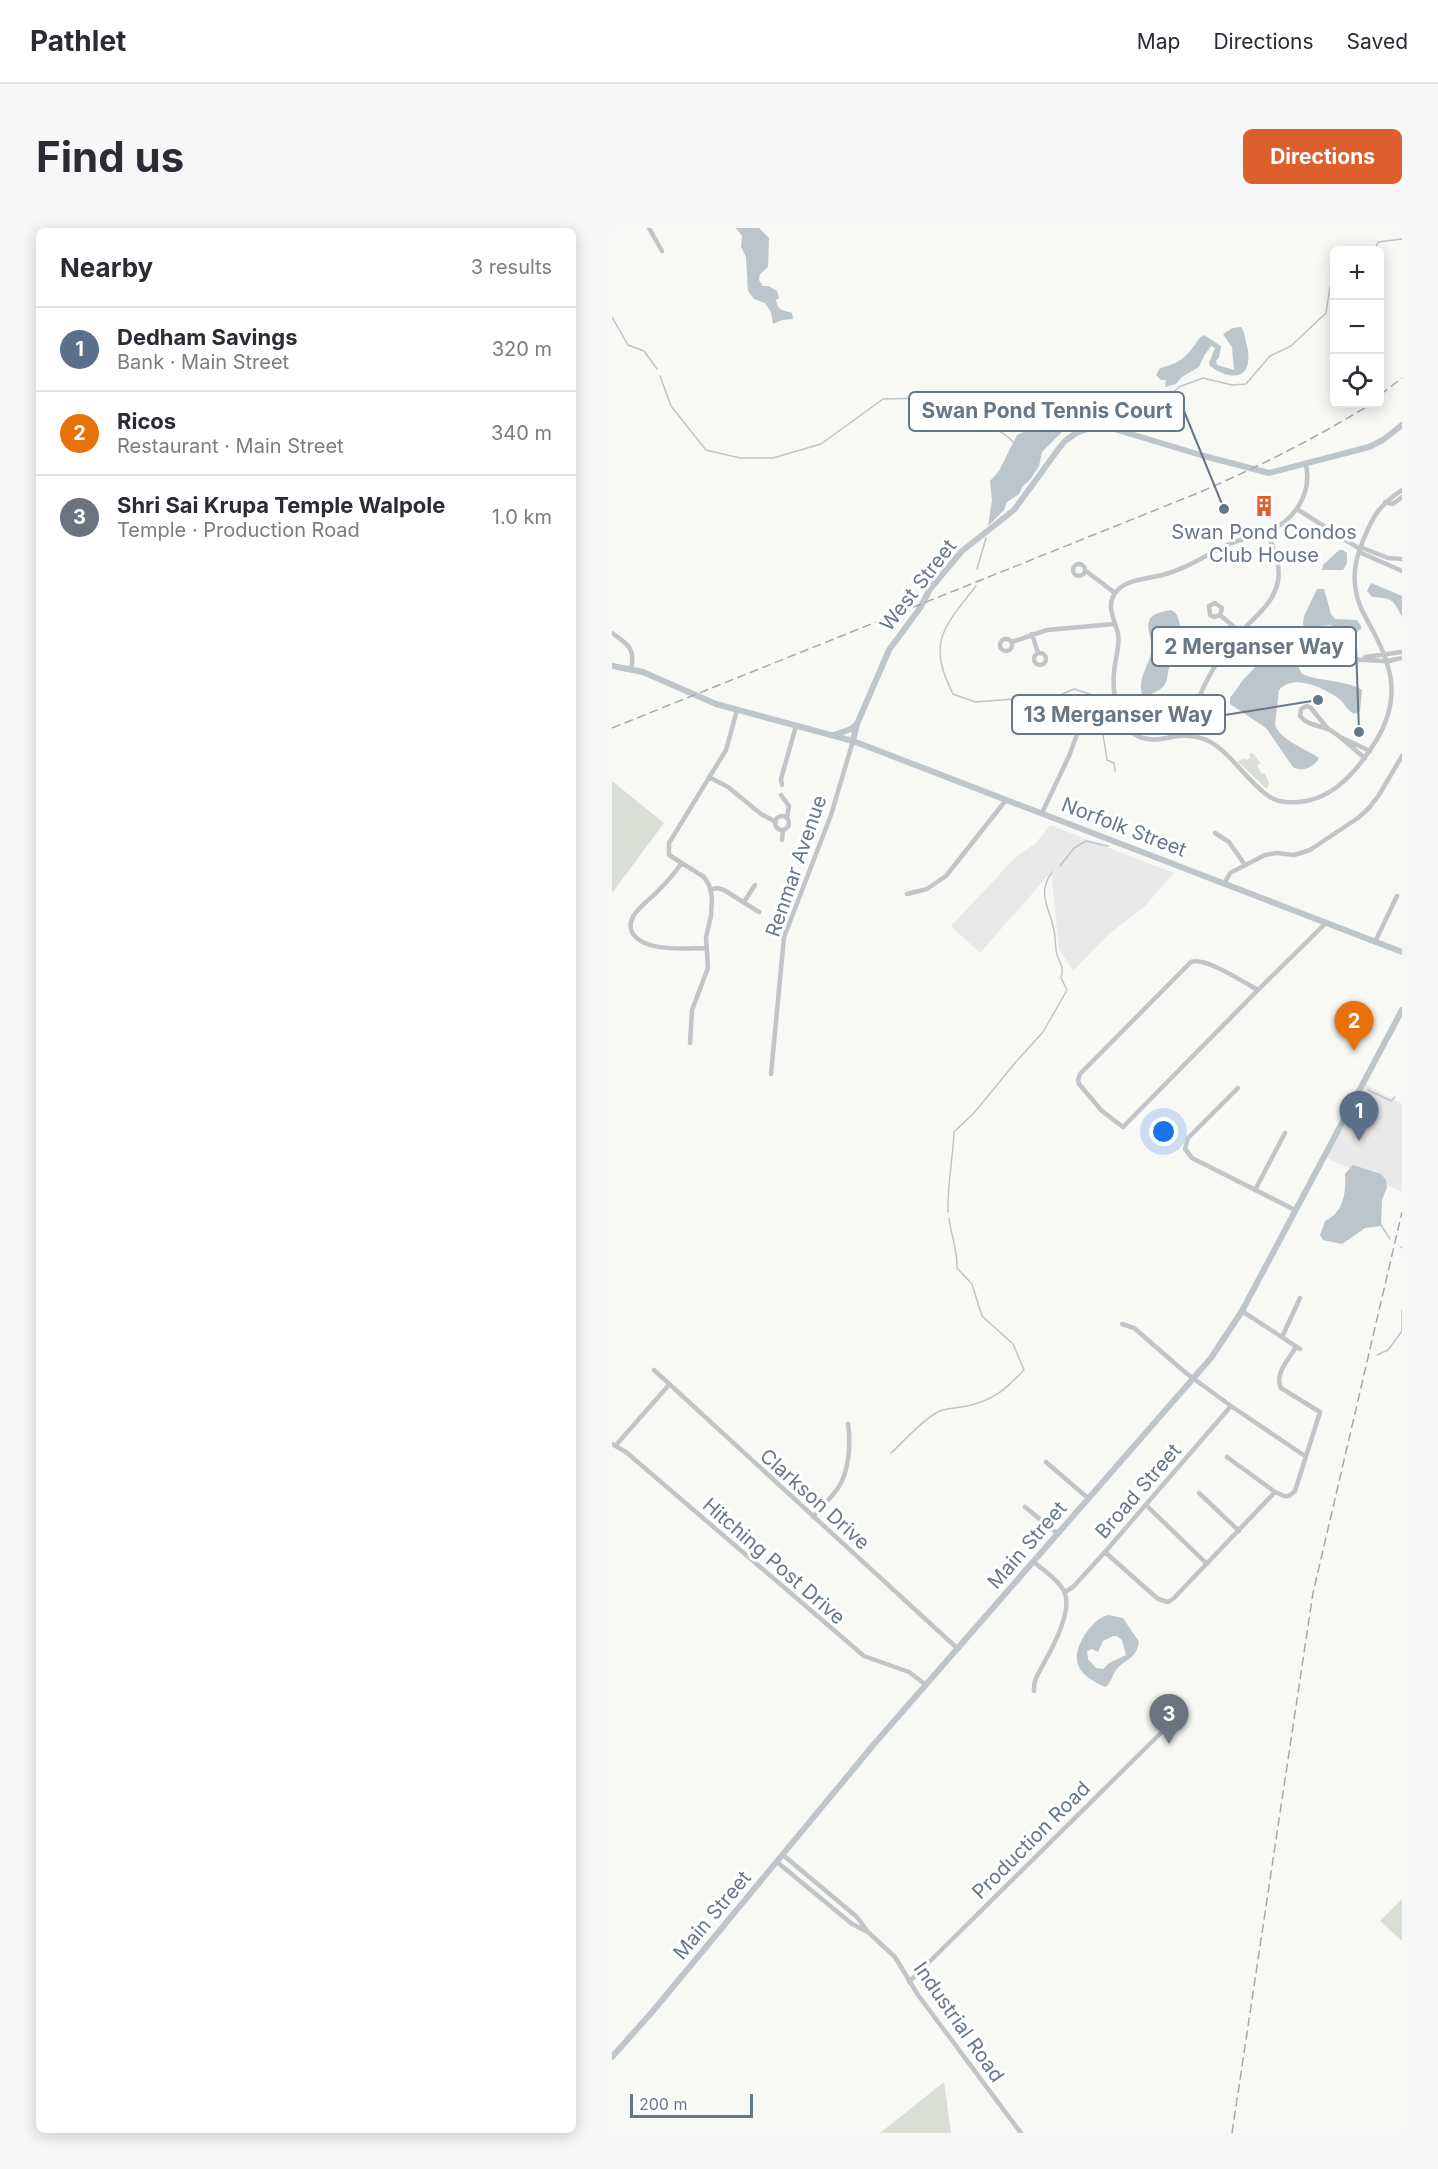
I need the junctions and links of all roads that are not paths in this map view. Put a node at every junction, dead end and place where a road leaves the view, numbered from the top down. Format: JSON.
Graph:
{"nodes":[{"id":1,"x":649,"y":228,"type":"edge"},
{"id":2,"x":662,"y":251,"type":"dead end"},
{"id":3,"x":1402,"y":425,"type":"edge"},
{"id":4,"x":1306,"y":465,"type":"junction"},
{"id":5,"x":1402,"y":490,"type":"edge"},
{"id":6,"x":1402,"y":497,"type":"edge"},
{"id":7,"x":1385,"y":501,"type":"junction"},
{"id":8,"x":1297,"y":509,"type":"junction"},
{"id":9,"x":1267,"y":532,"type":"junction"},
{"id":10,"x":1360,"y":549,"type":"junction"},
{"id":11,"x":1402,"y":559,"type":"edge"},
{"id":12,"x":1387,"y":560,"type":"junction"},
{"id":13,"x":1086,"y":571,"type":"dead end"},
{"id":14,"x":1402,"y":571,"type":"edge"},
{"id":15,"x":1115,"y":593,"type":"junction"},
{"id":16,"x":1221,"y":615,"type":"dead end"},
{"id":17,"x":1114,"y":624,"type":"junction"},
{"id":18,"x":1240,"y":632,"type":"junction"},
{"id":19,"x":612,"y":633,"type":"edge"},
{"id":20,"x":1032,"y":634,"type":"junction"},
{"id":21,"x":1012,"y":642,"type":"dead end"},
{"id":22,"x":1402,"y":652,"type":"edge"},
{"id":23,"x":1038,"y":653,"type":"dead end"},
{"id":24,"x":1345,"y":658,"type":"junction"},
{"id":25,"x":1386,"y":658,"type":"junction"},
{"id":26,"x":1402,"y":658,"type":"edge"},
{"id":27,"x":612,"y":666,"type":"edge"},
{"id":28,"x":631,"y":668,"type":"junction"},
{"id":29,"x":1116,"y":704,"type":"junction"},
{"id":30,"x":737,"y":710,"type":"junction"},
{"id":31,"x":857,"y":724,"type":"junction"},
{"id":32,"x":796,"y":726,"type":"junction"},
{"id":33,"x":1328,"y":729,"type":"junction"},
{"id":34,"x":833,"y":735,"type":"junction"},
{"id":35,"x":1189,"y":735,"type":"junction"},
{"id":36,"x":1340,"y":737,"type":"junction"},
{"id":37,"x":853,"y":741,"type":"junction"},
{"id":38,"x":1370,"y":751,"type":"junction"},
{"id":39,"x":1402,"y":756,"type":"edge"},
{"id":40,"x":1365,"y":758,"type":"junction"},
{"id":41,"x":709,"y":777,"type":"junction"},
{"id":42,"x":782,"y":785,"type":"dead end"},
{"id":43,"x":781,"y":795,"type":"dead end"},
{"id":44,"x":1006,"y":800,"type":"junction"},
{"id":45,"x":1042,"y":813,"type":"junction"},
{"id":46,"x":787,"y":818,"type":"junction"},
{"id":47,"x":776,"y":822,"type":"junction"},
{"id":48,"x":783,"y":830,"type":"junction"},
{"id":49,"x":1215,"y":833,"type":"dead end"},
{"id":50,"x":782,"y":840,"type":"dead end"},
{"id":51,"x":681,"y":864,"type":"junction"},
{"id":52,"x":1245,"y":865,"type":"junction"},
{"id":53,"x":1224,"y":884,"type":"junction"},
{"id":54,"x":755,"y":885,"type":"dead end"},
{"id":55,"x":710,"y":890,"type":"junction"},
{"id":56,"x":907,"y":894,"type":"dead end"},
{"id":57,"x":1397,"y":896,"type":"dead end"},
{"id":58,"x":744,"y":902,"type":"junction"},
{"id":59,"x":759,"y":912,"type":"dead end"},
{"id":60,"x":1326,"y":923,"type":"junction"},
{"id":61,"x":1375,"y":942,"type":"junction"},
{"id":62,"x":706,"y":948,"type":"junction"},
{"id":63,"x":1402,"y":952,"type":"edge"},
{"id":64,"x":1258,"y":990,"type":"junction"},
{"id":65,"x":1402,"y":1010,"type":"edge"},
{"id":66,"x":690,"y":1043,"type":"dead end"},
{"id":67,"x":771,"y":1074,"type":"dead end"},
{"id":68,"x":1238,"y":1088,"type":"dead end"},
{"id":69,"x":1284,"y":1132,"type":"dead end"},
{"id":70,"x":1254,"y":1190,"type":"junction"},
{"id":71,"x":1295,"y":1210,"type":"junction"},
{"id":72,"x":1300,"y":1298,"type":"dead end"},
{"id":73,"x":1242,"y":1311,"type":"junction"},
{"id":74,"x":1122,"y":1324,"type":"dead end"},
{"id":75,"x":1282,"y":1337,"type":"junction"},
{"id":76,"x":654,"y":1371,"type":"dead end"},
{"id":77,"x":1194,"y":1379,"type":"junction"},
{"id":78,"x":668,"y":1386,"type":"junction"},
{"id":79,"x":1231,"y":1406,"type":"junction"},
{"id":80,"x":848,"y":1424,"type":"dead end"},
{"id":81,"x":614,"y":1445,"type":"edge"},
{"id":82,"x":1305,"y":1456,"type":"junction"},
{"id":83,"x":1227,"y":1457,"type":"dead end"},
{"id":84,"x":1046,"y":1462,"type":"dead end"},
{"id":85,"x":1275,"y":1492,"type":"junction"},
{"id":86,"x":1199,"y":1493,"type":"dead end"},
{"id":87,"x":1089,"y":1499,"type":"junction"},
{"id":88,"x":1146,"y":1505,"type":"junction"},
{"id":89,"x":1025,"y":1507,"type":"dead end"},
{"id":90,"x":813,"y":1517,"type":"junction"},
{"id":91,"x":1239,"y":1531,"type":"junction"},
{"id":92,"x":1058,"y":1534,"type":"junction"},
{"id":93,"x":1105,"y":1552,"type":"junction"},
{"id":94,"x":1034,"y":1562,"type":"junction"},
{"id":95,"x":1207,"y":1564,"type":"junction"},
{"id":96,"x":1065,"y":1592,"type":"junction"},
{"id":97,"x":958,"y":1649,"type":"junction"},
{"id":98,"x":926,"y":1685,"type":"junction"},
{"id":99,"x":1034,"y":1691,"type":"dead end"},
{"id":100,"x":1174,"y":1720,"type":"dead end"},
{"id":101,"x":783,"y":1855,"type":"junction"},
{"id":102,"x":777,"y":1862,"type":"junction"},
{"id":103,"x":868,"y":1932,"type":"junction"},
{"id":104,"x":909,"y":1982,"type":"junction"},
{"id":105,"x":612,"y":2057,"type":"edge"},
{"id":106,"x":1022,"y":2133,"type":"edge"}],
"edges":[{"from":1,"to":2,"type":"street"},
{"from":3,"to":4,"type":"main road","name":"West Street"},
{"from":4,"to":8,"type":"street"},
{"from":4,"to":31,"type":"main road","name":"West Street"},
{"from":5,"to":7,"type":"street"},
{"from":6,"to":7,"type":"street"},
{"from":7,"to":10,"type":"street"},
{"from":8,"to":9,"type":"street"},
{"from":8,"to":10,"type":"street"},
{"from":9,"to":15,"type":"street"},
{"from":9,"to":18,"type":"street"},
{"from":10,"to":12,"type":"street"},
{"from":10,"to":25,"type":"street"},
{"from":11,"to":12,"type":"street"},
{"from":12,"to":14,"type":"street"},
{"from":13,"to":15,"type":"street"},
{"from":15,"to":17,"type":"street"},
{"from":16,"to":18,"type":"street"},
{"from":17,"to":20,"type":"street"},
{"from":17,"to":29,"type":"street"},
{"from":18,"to":35,"type":"street"},
{"from":19,"to":28,"type":"street"},
{"from":20,"to":21,"type":"street"},
{"from":20,"to":23,"type":"street"},
{"from":22,"to":25,"type":"street"},
{"from":24,"to":24,"type":"street"},
{"from":24,"to":25,"type":"street"},
{"from":25,"to":26,"type":"street"},
{"from":25,"to":38,"type":"street"},
{"from":27,"to":28,"type":"main road"},
{"from":28,"to":30,"type":"main road"},
{"from":29,"to":35,"type":"street"},
{"from":29,"to":45,"type":"street"},
{"from":30,"to":32,"type":"main road"},
{"from":30,"to":41,"type":"street"},
{"from":31,"to":34,"type":"main road"},
{"from":31,"to":37,"type":"main road","name":"West Street"},
{"from":32,"to":34,"type":"main road"},
{"from":32,"to":42,"type":"street"},
{"from":33,"to":33,"type":"street"},
{"from":33,"to":36,"type":"street"},
{"from":34,"to":37,"type":"main road","name":"Norfolk Street"},
{"from":35,"to":40,"type":"street"},
{"from":36,"to":38,"type":"street"},
{"from":36,"to":40,"type":"street"},
{"from":37,"to":44,"type":"main road","name":"Norfolk Street"},
{"from":37,"to":67,"type":"street","name":"Renmar Avenue"},
{"from":38,"to":40,"type":"street"},
{"from":39,"to":52,"type":"street"},
{"from":41,"to":47,"type":"street"},
{"from":41,"to":51,"type":"street"},
{"from":43,"to":46,"type":"street"},
{"from":44,"to":45,"type":"main road","name":"Norfolk Street"},
{"from":44,"to":56,"type":"street"},
{"from":45,"to":53,"type":"main road","name":"Norfolk Street"},
{"from":46,"to":47,"type":"street"},
{"from":46,"to":48,"type":"street"},
{"from":47,"to":48,"type":"street"},
{"from":48,"to":50,"type":"street"},
{"from":49,"to":52,"type":"street"},
{"from":51,"to":55,"type":"street"},
{"from":51,"to":62,"type":"street"},
{"from":52,"to":53,"type":"street"},
{"from":53,"to":60,"type":"main road","name":"Norfolk Street"},
{"from":54,"to":58,"type":"street"},
{"from":55,"to":58,"type":"street"},
{"from":55,"to":62,"type":"street"},
{"from":57,"to":61,"type":"street"},
{"from":58,"to":59,"type":"street"},
{"from":60,"to":61,"type":"main road","name":"Norfolk Street"},
{"from":60,"to":64,"type":"street"},
{"from":61,"to":63,"type":"main road","name":"Norfolk Street"},
{"from":62,"to":66,"type":"street"},
{"from":64,"to":64,"type":"street"},
{"from":65,"to":71,"type":"main road","name":"Main Street"},
{"from":68,"to":70,"type":"street"},
{"from":69,"to":70,"type":"street"},
{"from":70,"to":71,"type":"street"},
{"from":71,"to":73,"type":"main road","name":"Main Street"},
{"from":72,"to":75,"type":"street"},
{"from":73,"to":75,"type":"street"},
{"from":73,"to":77,"type":"main road","name":"Main Street"},
{"from":74,"to":77,"type":"street"},
{"from":75,"to":82,"type":"street"},
{"from":76,"to":78,"type":"street","name":"Clarkson Drive"},
{"from":77,"to":79,"type":"street"},
{"from":77,"to":87,"type":"main road","name":"Main Street"},
{"from":78,"to":81,"type":"street"},
{"from":78,"to":90,"type":"street","name":"Clarkson Drive"},
{"from":79,"to":82,"type":"street"},
{"from":79,"to":88,"type":"street","name":"Broad Street"},
{"from":80,"to":90,"type":"street"},
{"from":81,"to":98,"type":"street","name":"Hitching Post Drive"},
{"from":82,"to":85,"type":"street"},
{"from":83,"to":85,"type":"street"},
{"from":84,"to":87,"type":"street"},
{"from":85,"to":91,"type":"street"},
{"from":86,"to":91,"type":"street"},
{"from":87,"to":92,"type":"main road","name":"Main Street"},
{"from":88,"to":93,"type":"street","name":"Broad Street"},
{"from":88,"to":95,"type":"street"},
{"from":89,"to":92,"type":"street"},
{"from":90,"to":97,"type":"street","name":"Clarkson Drive"},
{"from":91,"to":95,"type":"street"},
{"from":92,"to":94,"type":"main road","name":"Main Street"},
{"from":93,"to":95,"type":"street"},
{"from":93,"to":96,"type":"street","name":"Broad Street"},
{"from":94,"to":96,"type":"street"},
{"from":94,"to":97,"type":"main road","name":"Main Street"},
{"from":96,"to":99,"type":"street"},
{"from":97,"to":98,"type":"main road","name":"Main Street"},
{"from":98,"to":101,"type":"main road","name":"Main Street"},
{"from":100,"to":104,"type":"street","name":"Production Road"},
{"from":101,"to":102,"type":"main road","name":"Main Street"},
{"from":101,"to":103,"type":"street","name":"Industrial Road"},
{"from":102,"to":103,"type":"street","name":"Industrial Road"},
{"from":102,"to":105,"type":"main road","name":"Main Street"},
{"from":103,"to":104,"type":"street","name":"Industrial Road"},
{"from":104,"to":106,"type":"street","name":"Industrial Road"}]}
